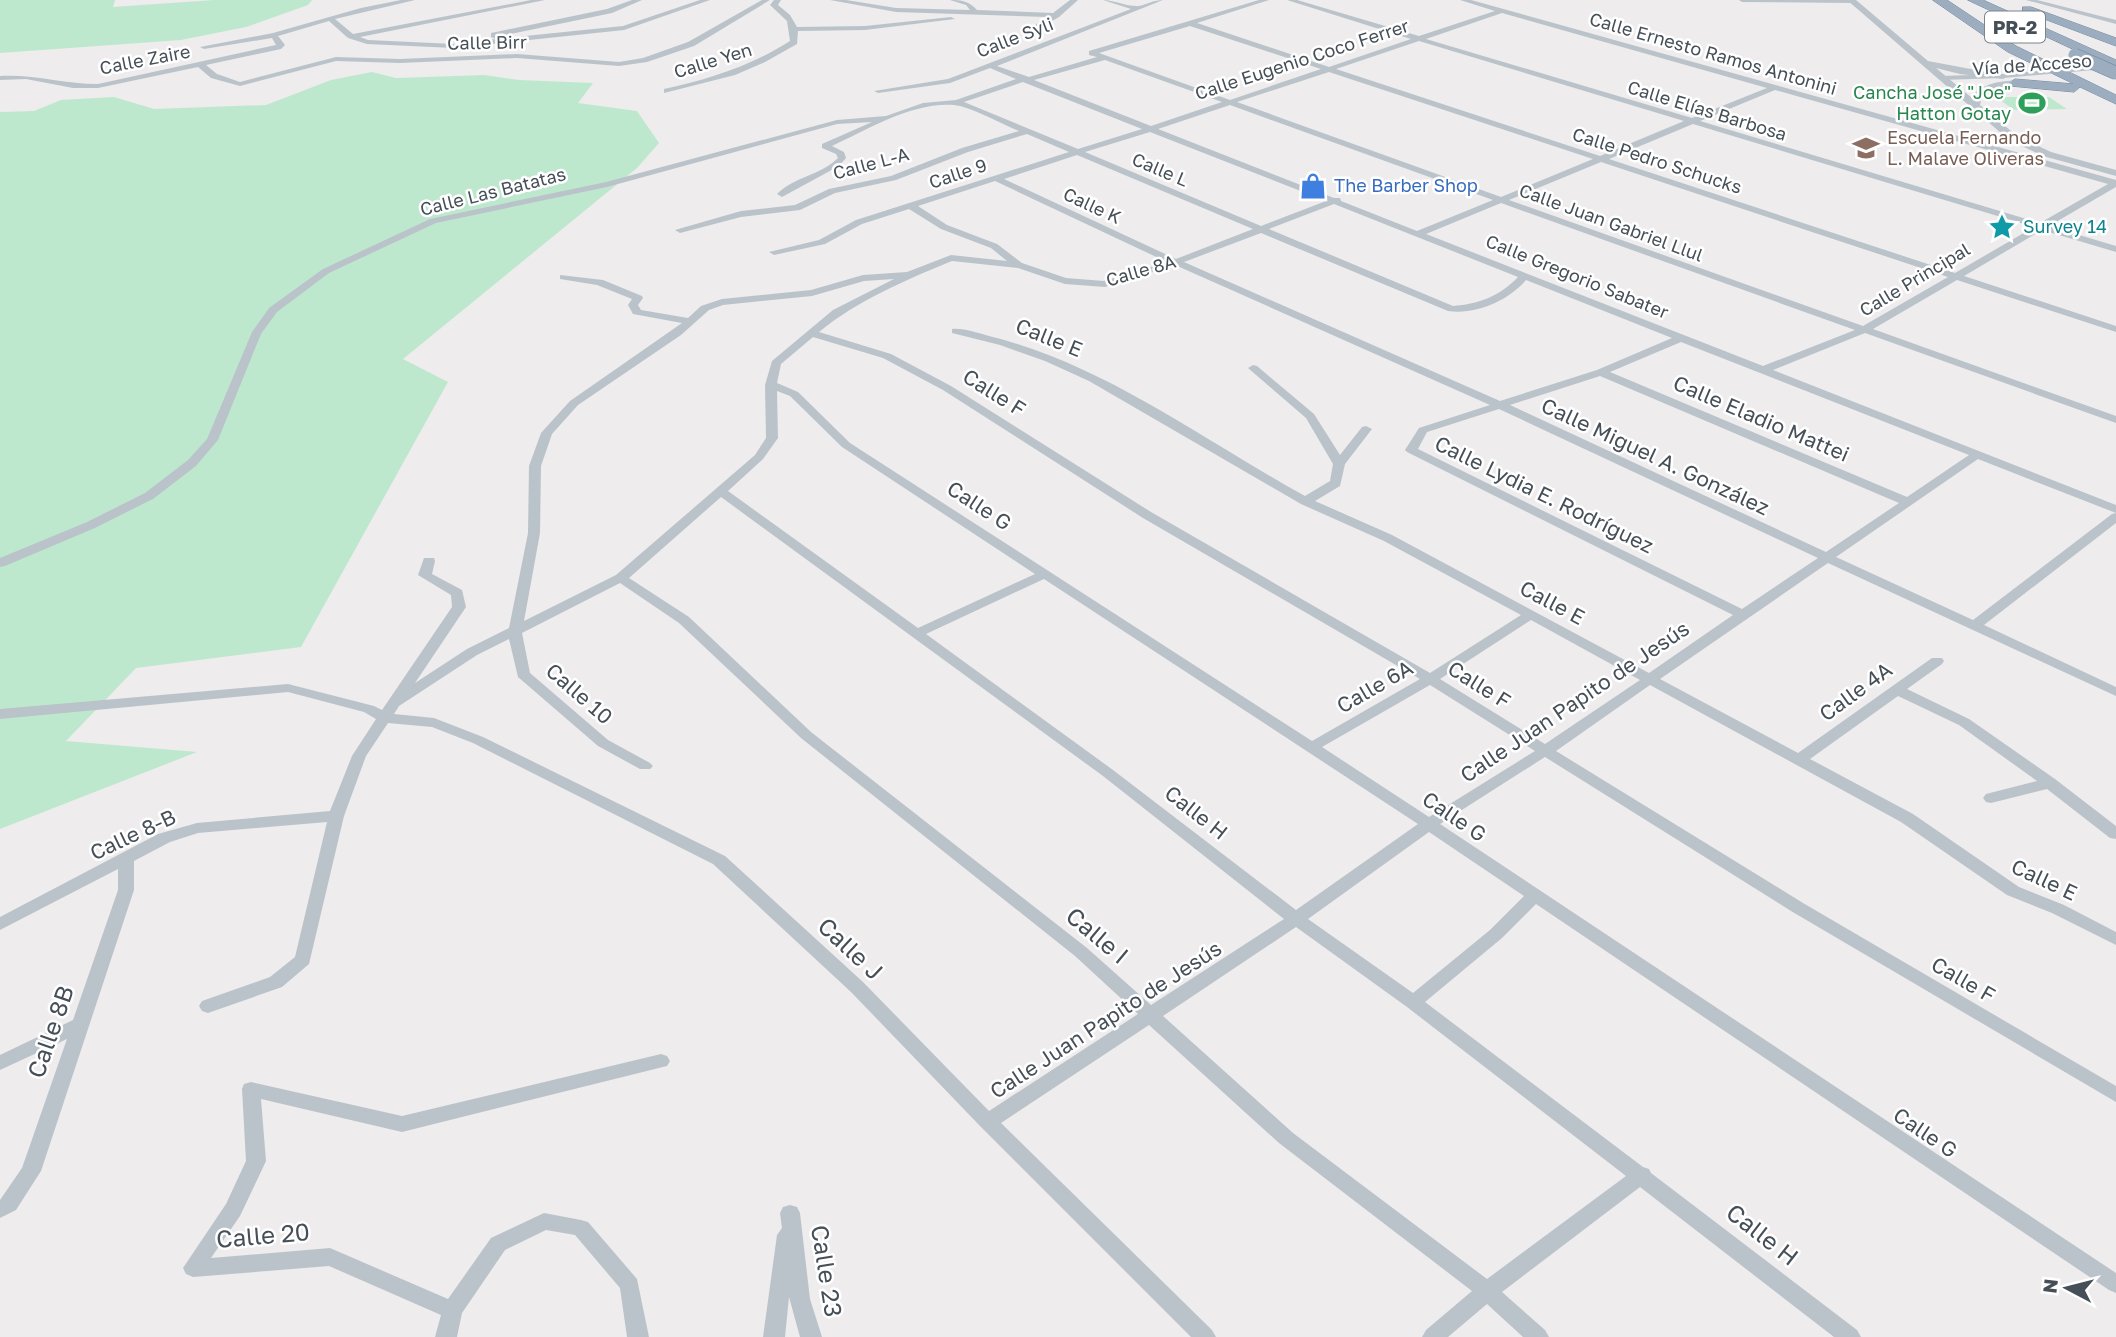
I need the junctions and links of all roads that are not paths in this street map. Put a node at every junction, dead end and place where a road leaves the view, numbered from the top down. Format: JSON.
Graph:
{"nodes":[{"id":1,"x":412,"y":0,"type":"edge"},
{"id":2,"x":542,"y":0,"type":"edge"},
{"id":3,"x":639,"y":0,"type":"edge"},
{"id":4,"x":707,"y":0,"type":"edge"},
{"id":5,"x":768,"y":0,"type":"edge"},
{"id":6,"x":778,"y":0,"type":"edge"},
{"id":7,"x":833,"y":0,"type":"edge"},
{"id":8,"x":953,"y":0,"type":"edge"},
{"id":9,"x":1075,"y":0,"type":"edge"},
{"id":10,"x":1106,"y":0,"type":"edge"},
{"id":11,"x":1160,"y":0,"type":"edge"},
{"id":12,"x":1266,"y":0,"type":"edge"},
{"id":13,"x":1290,"y":0,"type":"edge"},
{"id":14,"x":1463,"y":0,"type":"edge"},
{"id":15,"x":1742,"y":0,"type":"edge"},
{"id":16,"x":1852,"y":0,"type":"edge"},
{"id":17,"x":1939,"y":0,"type":"edge"},
{"id":18,"x":1954,"y":0,"type":"edge"},
{"id":19,"x":1974,"y":0,"type":"edge"},
{"id":20,"x":2001,"y":0,"type":"edge"},
{"id":21,"x":2029,"y":0,"type":"edge"},
{"id":22,"x":1137,"y":8,"type":"junction"},
{"id":23,"x":965,"y":11,"type":"junction"},
{"id":24,"x":1502,"y":11,"type":"junction"},
{"id":25,"x":975,"y":12,"type":"junction"},
{"id":26,"x":1056,"y":15,"type":"junction"},
{"id":27,"x":329,"y":18,"type":"junction"},
{"id":28,"x":2116,"y":22,"type":"edge"},
{"id":29,"x":1189,"y":23,"type":"junction"},
{"id":30,"x":795,"y":29,"type":"junction"},
{"id":31,"x":1032,"y":31,"type":"dead end"},
{"id":32,"x":274,"y":35,"type":"junction"},
{"id":33,"x":351,"y":36,"type":"junction"},
{"id":34,"x":1418,"y":38,"type":"junction"},
{"id":35,"x":506,"y":42,"type":"junction"},
{"id":36,"x":2116,"y":43,"type":"edge"},
{"id":37,"x":204,"y":47,"type":"dead end"},
{"id":38,"x":2018,"y":52,"type":"junction"},
{"id":39,"x":517,"y":55,"type":"junction"},
{"id":40,"x":1100,"y":56,"type":"junction"},
{"id":41,"x":1923,"y":61,"type":"junction"},
{"id":42,"x":201,"y":65,"type":"junction"},
{"id":43,"x":988,"y":65,"type":"junction"},
{"id":44,"x":2116,"y":65,"type":"edge"},
{"id":45,"x":1324,"y":69,"type":"junction"},
{"id":46,"x":2116,"y":74,"type":"edge"},
{"id":47,"x":2061,"y":75,"type":"junction"},
{"id":48,"x":0,"y":78,"type":"edge"},
{"id":49,"x":1028,"y":79,"type":"junction"},
{"id":50,"x":2009,"y":80,"type":"junction"},
{"id":51,"x":1945,"y":81,"type":"junction"},
{"id":52,"x":1773,"y":88,"type":"junction"},
{"id":53,"x":667,"y":91,"type":"dead end"},
{"id":54,"x":878,"y":91,"type":"dead end"},
{"id":55,"x":2113,"y":99,"type":"edge"},
{"id":56,"x":957,"y":102,"type":"junction"},
{"id":57,"x":1228,"y":102,"type":"junction"},
{"id":58,"x":1975,"y":108,"type":"junction"},
{"id":59,"x":887,"y":118,"type":"junction"},
{"id":60,"x":1692,"y":123,"type":"junction"},
{"id":61,"x":1153,"y":128,"type":"junction"},
{"id":62,"x":1028,"y":131,"type":"junction"},
{"id":63,"x":1080,"y":153,"type":"junction"},
{"id":64,"x":1602,"y":159,"type":"junction"},
{"id":65,"x":2116,"y":173,"type":"edge"},
{"id":66,"x":995,"y":178,"type":"junction"},
{"id":67,"x":2116,"y":183,"type":"edge"},
{"id":68,"x":782,"y":194,"type":"dead end"},
{"id":69,"x":1337,"y":200,"type":"junction"},
{"id":70,"x":1503,"y":201,"type":"junction"},
{"id":71,"x":911,"y":206,"type":"junction"},
{"id":72,"x":2041,"y":227,"type":"junction"},
{"id":73,"x":1259,"y":229,"type":"junction"},
{"id":74,"x":680,"y":230,"type":"dead end"},
{"id":75,"x":1420,"y":233,"type":"junction"},
{"id":76,"x":2116,"y":249,"type":"edge"},
{"id":77,"x":774,"y":252,"type":"dead end"},
{"id":78,"x":1176,"y":262,"type":"junction"},
{"id":79,"x":1019,"y":265,"type":"junction"},
{"id":80,"x":909,"y":275,"type":"junction"},
{"id":81,"x":1526,"y":275,"type":"junction"},
{"id":82,"x":1955,"y":275,"type":"junction"},
{"id":83,"x":564,"y":277,"type":"dead end"},
{"id":84,"x":687,"y":321,"type":"junction"},
{"id":85,"x":2116,"y":329,"type":"edge"},
{"id":86,"x":1864,"y":330,"type":"junction"},
{"id":87,"x":956,"y":331,"type":"dead end"},
{"id":88,"x":810,"y":333,"type":"junction"},
{"id":89,"x":1684,"y":337,"type":"junction"},
{"id":90,"x":1253,"y":368,"type":"dead end"},
{"id":91,"x":1761,"y":371,"type":"junction"},
{"id":92,"x":1601,"y":372,"type":"junction"},
{"id":93,"x":771,"y":385,"type":"junction"},
{"id":94,"x":1495,"y":405,"type":"junction"},
{"id":95,"x":2116,"y":420,"type":"edge"},
{"id":96,"x":1366,"y":429,"type":"dead end"},
{"id":97,"x":1975,"y":456,"type":"junction"},
{"id":98,"x":1339,"y":464,"type":"junction"},
{"id":99,"x":720,"y":491,"type":"junction"},
{"id":100,"x":1306,"y":501,"type":"junction"},
{"id":101,"x":1907,"y":502,"type":"junction"},
{"id":102,"x":2116,"y":509,"type":"edge"},
{"id":103,"x":2116,"y":517,"type":"edge"},
{"id":104,"x":1828,"y":558,"type":"junction"},
{"id":105,"x":429,"y":561,"type":"dead end"},
{"id":106,"x":0,"y":563,"type":"edge"},
{"id":107,"x":1045,"y":574,"type":"junction"},
{"id":108,"x":621,"y":578,"type":"junction"},
{"id":109,"x":1741,"y":614,"type":"junction"},
{"id":110,"x":1530,"y":615,"type":"junction"},
{"id":111,"x":1974,"y":626,"type":"junction"},
{"id":112,"x":515,"y":633,"type":"junction"},
{"id":113,"x":918,"y":633,"type":"junction"},
{"id":114,"x":1937,"y":661,"type":"dead end"},
{"id":115,"x":1648,"y":678,"type":"junction"},
{"id":116,"x":1430,"y":679,"type":"junction"},
{"id":117,"x":1895,"y":689,"type":"junction"},
{"id":118,"x":2116,"y":692,"type":"edge"},
{"id":119,"x":394,"y":703,"type":"junction"},
{"id":120,"x":0,"y":714,"type":"edge"},
{"id":121,"x":384,"y":718,"type":"junction"},
{"id":122,"x":1310,"y":748,"type":"junction"},
{"id":123,"x":1545,"y":751,"type":"junction"},
{"id":124,"x":1800,"y":759,"type":"junction"},
{"id":125,"x":645,"y":766,"type":"dead end"},
{"id":126,"x":2050,"y":783,"type":"junction"},
{"id":127,"x":1991,"y":798,"type":"dead end"},
{"id":128,"x":336,"y":816,"type":"junction"},
{"id":129,"x":1429,"y":824,"type":"junction"},
{"id":130,"x":2116,"y":834,"type":"edge"},
{"id":131,"x":126,"y":860,"type":"junction"},
{"id":132,"x":1533,"y":897,"type":"junction"},
{"id":133,"x":1296,"y":919,"type":"junction"},
{"id":134,"x":0,"y":924,"type":"edge"},
{"id":135,"x":2116,"y":939,"type":"edge"},
{"id":136,"x":1413,"y":1002,"type":"junction"},
{"id":137,"x":208,"y":1006,"type":"dead end"},
{"id":138,"x":1150,"y":1016,"type":"junction"},
{"id":139,"x":79,"y":1025,"type":"junction"},
{"id":140,"x":661,"y":1061,"type":"dead end"},
{"id":141,"x":0,"y":1063,"type":"edge"},
{"id":142,"x":2116,"y":1095,"type":"edge"},
{"id":143,"x":988,"y":1122,"type":"junction"},
{"id":144,"x":1642,"y":1175,"type":"junction"},
{"id":145,"x":0,"y":1210,"type":"edge"},
{"id":146,"x":2116,"y":1284,"type":"edge"},
{"id":147,"x":1487,"y":1291,"type":"junction"},
{"id":148,"x":452,"y":1310,"type":"junction"},
{"id":149,"x":446,"y":1337,"type":"edge"},
{"id":150,"x":638,"y":1337,"type":"edge"},
{"id":151,"x":774,"y":1337,"type":"edge"},
{"id":152,"x":811,"y":1337,"type":"edge"},
{"id":153,"x":1205,"y":1337,"type":"edge"},
{"id":154,"x":1433,"y":1337,"type":"edge"},
{"id":155,"x":1538,"y":1337,"type":"edge"},
{"id":156,"x":1850,"y":1337,"type":"edge"}],
"edges":[{"from":1,"to":27,"type":"street"},
{"from":2,"to":33,"type":"street"},
{"from":3,"to":35,"type":"street"},
{"from":4,"to":35,"type":"street"},
{"from":5,"to":39,"type":"street","name":"Calle Birr"},
{"from":6,"to":30,"type":"street"},
{"from":7,"to":23,"type":"street"},
{"from":8,"to":25,"type":"street"},
{"from":9,"to":26,"type":"street"},
{"from":10,"to":22,"type":"street"},
{"from":11,"to":22,"type":"street","name":"Calle Syli"},
{"from":12,"to":29,"type":"street"},
{"from":13,"to":34,"type":"street","name":"Calle Elías Barbosa"},
{"from":14,"to":24,"type":"street","name":"Calle Ernesto Ramos Antonini"},
{"from":15,"to":16,"type":"street"},
{"from":16,"to":41,"type":"street"},
{"from":17,"to":38,"type":"highway"},
{"from":18,"to":46,"type":"highway","number":"PR-2","bridge":true},
{"from":19,"to":44,"type":"highway","number":"PR-2"},
{"from":20,"to":36,"type":"highway"},
{"from":21,"to":28,"type":"street"},
{"from":22,"to":43,"type":"street","name":"Calle Syli"},
{"from":23,"to":25,"type":"street"},
{"from":23,"to":30,"type":"street"},
{"from":24,"to":34,"type":"street","name":"Calle Eugenio Coco Ferrer"},
{"from":24,"to":52,"type":"street","name":"Calle Ernesto Ramos Antonini"},
{"from":25,"to":26,"type":"street"},
{"from":26,"to":31,"type":"street"},
{"from":27,"to":32,"type":"street"},
{"from":27,"to":33,"type":"street"},
{"from":29,"to":40,"type":"street"},
{"from":29,"to":45,"type":"street","name":"Calle Pedro Schucks"},
{"from":30,"to":53,"type":"street","name":"Calle Yen"},
{"from":32,"to":37,"type":"street"},
{"from":32,"to":42,"type":"street","name":"Calle Zaire"},
{"from":33,"to":35,"type":"street"},
{"from":34,"to":45,"type":"street","name":"Calle Eugenio Coco Ferrer"},
{"from":34,"to":60,"type":"street","name":"Calle Elías Barbosa"},
{"from":35,"to":39,"type":"street"},
{"from":38,"to":47,"type":"highway"},
{"from":38,"to":50,"type":"highway"},
{"from":39,"to":42,"type":"street","name":"Calle Birr"},
{"from":40,"to":49,"type":"street"},
{"from":40,"to":57,"type":"street","name":"Calle Juan Gabriel Llul"},
{"from":41,"to":50,"type":"street"},
{"from":41,"to":51,"type":"street"},
{"from":42,"to":48,"type":"street","name":"Calle Zaire"},
{"from":43,"to":49,"type":"street","name":"Calle Gregorio Sabater"},
{"from":43,"to":54,"type":"street","name":"Calle Syli"},
{"from":44,"to":47,"type":"street","name":"Vía de Acceso"},
{"from":45,"to":57,"type":"street","name":"Calle Eugenio Coco Ferrer"},
{"from":45,"to":64,"type":"street","name":"Calle Pedro Schucks"},
{"from":46,"to":47,"type":"street","name":"Vía de Acceso"},
{"from":47,"to":50,"type":"street","name":"Vía de Acceso"},
{"from":47,"to":50,"type":"street","name":"Vía de Acceso"},
{"from":47,"to":55,"type":"highway"},
{"from":49,"to":56,"type":"street"},
{"from":49,"to":61,"type":"street","name":"Calle Gregorio Sabater"},
{"from":50,"to":51,"type":"street","name":"Vía de Acceso"},
{"from":50,"to":51,"type":"street","name":"Vía de Acceso"},
{"from":50,"to":55,"type":"highway"},
{"from":50,"to":58,"type":"street"},
{"from":51,"to":58,"type":"street"},
{"from":52,"to":60,"type":"street"},
{"from":52,"to":67,"type":"street","name":"Calle Ernesto Ramos Antonini"},
{"from":56,"to":59,"type":"street","name":"Calle Las Batatas"},
{"from":56,"to":62,"type":"street","name":"Calle L"},
{"from":57,"to":61,"type":"street","name":"Calle Eugenio Coco Ferrer"},
{"from":57,"to":70,"type":"street","name":"Calle Juan Gabriel Llul"},
{"from":58,"to":65,"type":"street"},
{"from":59,"to":68,"type":"street"},
{"from":59,"to":106,"type":"street","name":"Calle Las Batatas"},
{"from":60,"to":64,"type":"street"},
{"from":60,"to":72,"type":"street","name":"Calle Elías Barbosa"},
{"from":61,"to":63,"type":"street","name":"Calle 9"},
{"from":61,"to":69,"type":"street","name":"Calle Gregorio Sabater"},
{"from":62,"to":63,"type":"street","name":"Calle L"},
{"from":62,"to":74,"type":"street","name":"Calle L-A"},
{"from":63,"to":66,"type":"street","name":"Calle 9"},
{"from":63,"to":73,"type":"street","name":"Calle L"},
{"from":64,"to":70,"type":"street"},
{"from":64,"to":82,"type":"street","name":"Calle Pedro Schucks"},
{"from":66,"to":71,"type":"street","name":"Calle 9"},
{"from":66,"to":78,"type":"street","name":"Calle K"},
{"from":67,"to":72,"type":"street","name":"Calle Principal"},
{"from":69,"to":73,"type":"street","name":"Calle 8A"},
{"from":69,"to":75,"type":"street","name":"Calle Gregorio Sabater"},
{"from":70,"to":75,"type":"street"},
{"from":70,"to":86,"type":"street","name":"Calle Juan Gabriel Llul"},
{"from":71,"to":77,"type":"street","name":"Calle 9"},
{"from":71,"to":79,"type":"street","name":"Calle 8A"},
{"from":72,"to":76,"type":"street","name":"Calle Elías Barbosa"},
{"from":72,"to":82,"type":"street","name":"Calle Principal"},
{"from":73,"to":78,"type":"street","name":"Calle 8A"},
{"from":73,"to":81,"type":"street","name":"Calle L"},
{"from":75,"to":81,"type":"street","name":"Calle Gregorio Sabater"},
{"from":78,"to":79,"type":"street","name":"Calle 8A"},
{"from":78,"to":94,"type":"street","name":"Calle Miguel A. González"},
{"from":79,"to":80,"type":"street"},
{"from":80,"to":84,"type":"street"},
{"from":80,"to":88,"type":"street"},
{"from":81,"to":89,"type":"street","name":"Calle Gregorio Sabater"},
{"from":82,"to":85,"type":"street","name":"Calle Pedro Schucks"},
{"from":82,"to":86,"type":"street","name":"Calle Principal"},
{"from":83,"to":84,"type":"street"},
{"from":84,"to":112,"type":"street"},
{"from":86,"to":91,"type":"street","name":"Calle Principal"},
{"from":86,"to":95,"type":"street","name":"Calle Juan Gabriel Llul"},
{"from":87,"to":100,"type":"street","name":"Calle E"},
{"from":88,"to":93,"type":"street"},
{"from":88,"to":116,"type":"street","name":"Calle F"},
{"from":89,"to":91,"type":"street","name":"Calle Gregorio Sabater"},
{"from":89,"to":92,"type":"street","name":"Calle Lydia E. Rodríguez"},
{"from":90,"to":98,"type":"street"},
{"from":91,"to":97,"type":"street","name":"Calle Gregorio Sabater"},
{"from":92,"to":94,"type":"street","name":"Calle Lydia E. Rodríguez"},
{"from":92,"to":101,"type":"street","name":"Calle Eladio Mattei"},
{"from":93,"to":99,"type":"street"},
{"from":93,"to":107,"type":"street","name":"Calle G"},
{"from":94,"to":104,"type":"street","name":"Calle Miguel A. González"},
{"from":94,"to":109,"type":"street","name":"Calle Lydia E. Rodríguez"},
{"from":96,"to":98,"type":"street"},
{"from":97,"to":101,"type":"street","name":"Calle Juan Papito de Jesús"},
{"from":97,"to":102,"type":"street","name":"Calle Gregorio Sabater"},
{"from":98,"to":100,"type":"street"},
{"from":99,"to":108,"type":"street"},
{"from":99,"to":113,"type":"street","name":"Calle H"},
{"from":100,"to":110,"type":"street","name":"Calle E"},
{"from":101,"to":104,"type":"street","name":"Calle Juan Papito de Jesús"},
{"from":103,"to":111,"type":"street"},
{"from":104,"to":109,"type":"street","name":"Calle Juan Papito de Jesús"},
{"from":104,"to":111,"type":"street","name":"Calle Miguel A. González"},
{"from":105,"to":119,"type":"street"},
{"from":107,"to":113,"type":"street"},
{"from":107,"to":122,"type":"street","name":"Calle G"},
{"from":108,"to":112,"type":"street"},
{"from":108,"to":138,"type":"street","name":"Calle I"},
{"from":109,"to":115,"type":"street","name":"Calle Juan Papito de Jesús"},
{"from":110,"to":115,"type":"street","name":"Calle E"},
{"from":110,"to":116,"type":"street","name":"Calle 6A"},
{"from":111,"to":118,"type":"street","name":"Calle Miguel A. González"},
{"from":112,"to":119,"type":"street"},
{"from":112,"to":125,"type":"street","name":"Calle 10"},
{"from":113,"to":133,"type":"street","name":"Calle H"},
{"from":114,"to":117,"type":"street","name":"Calle 4A"},
{"from":115,"to":123,"type":"street","name":"Calle Juan Papito de Jesús"},
{"from":115,"to":124,"type":"street","name":"Calle E"},
{"from":116,"to":122,"type":"street","name":"Calle 6A"},
{"from":116,"to":123,"type":"street","name":"Calle F"},
{"from":117,"to":124,"type":"street","name":"Calle 4A"},
{"from":117,"to":126,"type":"street"},
{"from":119,"to":121,"type":"street"},
{"from":120,"to":121,"type":"street","name":"Calle J"},
{"from":121,"to":128,"type":"street"},
{"from":121,"to":143,"type":"street","name":"Calle J"},
{"from":122,"to":129,"type":"street","name":"Calle G"},
{"from":123,"to":129,"type":"street","name":"Calle Juan Papito de Jesús"},
{"from":123,"to":142,"type":"street","name":"Calle F"},
{"from":124,"to":135,"type":"street","name":"Calle E"},
{"from":126,"to":127,"type":"street"},
{"from":126,"to":130,"type":"street"},
{"from":128,"to":131,"type":"street","name":"Calle 8-B"},
{"from":128,"to":137,"type":"street"},
{"from":129,"to":132,"type":"street","name":"Calle G"},
{"from":129,"to":133,"type":"street","name":"Calle Juan Papito de Jesús"},
{"from":131,"to":134,"type":"street","name":"Calle 8-B"},
{"from":131,"to":139,"type":"street","name":"Calle 8B"},
{"from":132,"to":136,"type":"street"},
{"from":132,"to":146,"type":"street","name":"Calle G"},
{"from":133,"to":136,"type":"street","name":"Calle H"},
{"from":133,"to":138,"type":"street","name":"Calle Juan Papito de Jesús"},
{"from":136,"to":144,"type":"street","name":"Calle H"},
{"from":138,"to":143,"type":"street","name":"Calle Juan Papito de Jesús"},
{"from":138,"to":147,"type":"street","name":"Calle I"},
{"from":139,"to":141,"type":"street"},
{"from":139,"to":145,"type":"street","name":"Calle 8B"},
{"from":140,"to":148,"type":"street","name":"Calle 20"},
{"from":143,"to":153,"type":"street","name":"Calle J"},
{"from":144,"to":147,"type":"street"},
{"from":144,"to":156,"type":"street","name":"Calle H"},
{"from":147,"to":154,"type":"street"},
{"from":147,"to":155,"type":"street","name":"Calle I"},
{"from":148,"to":149,"type":"street"},
{"from":148,"to":150,"type":"street"},
{"from":151,"to":152,"type":"street","name":"Calle 23"}]}
